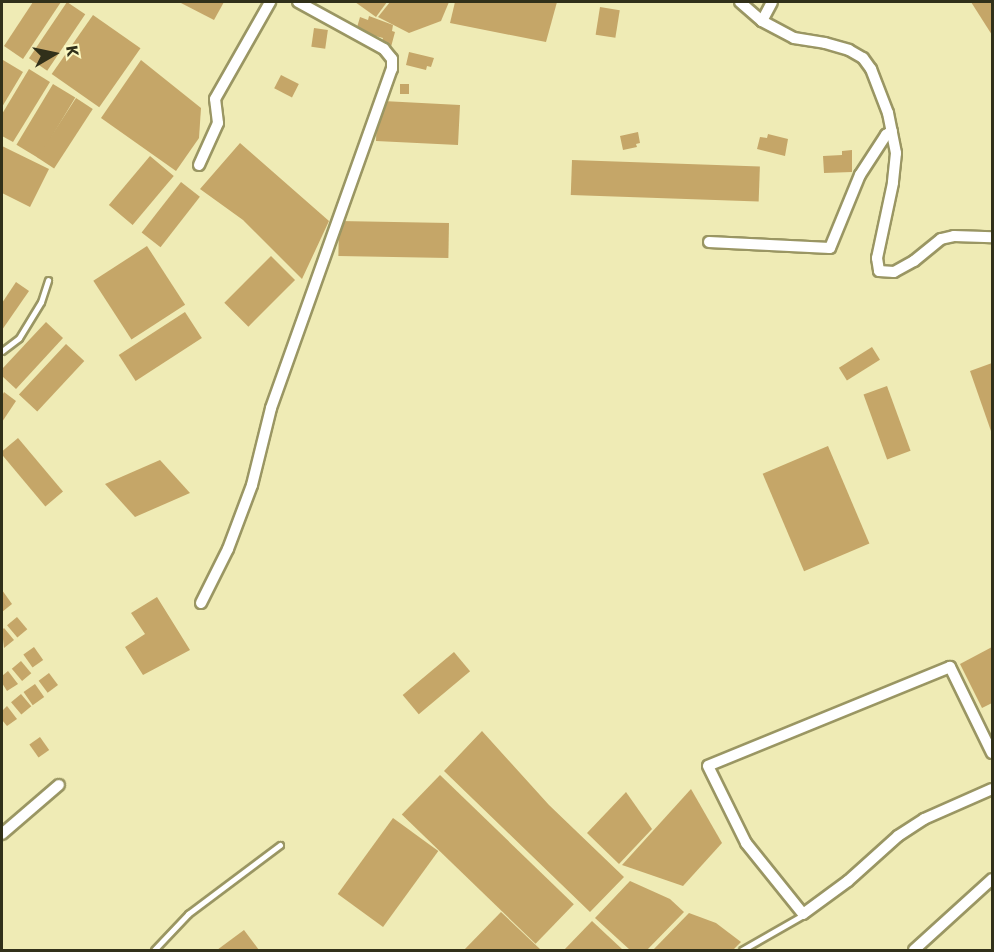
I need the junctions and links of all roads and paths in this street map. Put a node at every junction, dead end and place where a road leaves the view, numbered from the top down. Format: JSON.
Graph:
{"nodes":[{"id":1,"x":270,"y":2,"type":"edge"},
{"id":2,"x":298,"y":2,"type":"edge"},
{"id":3,"x":740,"y":2,"type":"edge"},
{"id":4,"x":772,"y":2,"type":"edge"},
{"id":5,"x":762,"y":21,"type":"junction"},
{"id":6,"x":892,"y":131,"type":"junction"},
{"id":7,"x":199,"y":165,"type":"dead end"},
{"id":8,"x":993,"y":237,"type":"edge"},
{"id":9,"x":710,"y":242,"type":"dead end"},
{"id":10,"x":48,"y":280,"type":"dead end"},
{"id":11,"x":2,"y":351,"type":"edge"},
{"id":12,"x":201,"y":603,"type":"dead end"},
{"id":13,"x":993,"y":753,"type":"edge"},
{"id":14,"x":59,"y":785,"type":"dead end"},
{"id":15,"x":993,"y":789,"type":"edge"},
{"id":16,"x":2,"y":834,"type":"edge"},
{"id":17,"x":280,"y":845,"type":"dead end"},
{"id":18,"x":993,"y":879,"type":"edge"},
{"id":19,"x":803,"y":914,"type":"junction"},
{"id":20,"x":154,"y":951,"type":"edge"},
{"id":21,"x":742,"y":951,"type":"edge"},
{"id":22,"x":914,"y":951,"type":"edge"}],
"edges":[{"from":1,"to":7,"type":"street"},
{"from":2,"to":12,"type":"street"},
{"from":3,"to":5,"type":"street"},
{"from":4,"to":5,"type":"street"},
{"from":5,"to":6,"type":"street"},
{"from":6,"to":8,"type":"street"},
{"from":6,"to":9,"type":"street"},
{"from":10,"to":11,"type":"lane"},
{"from":13,"to":19,"type":"street"},
{"from":14,"to":16,"type":"street"},
{"from":15,"to":19,"type":"street"},
{"from":17,"to":20,"type":"lane"},
{"from":18,"to":22,"type":"street"},
{"from":19,"to":21,"type":"lane"}]}
